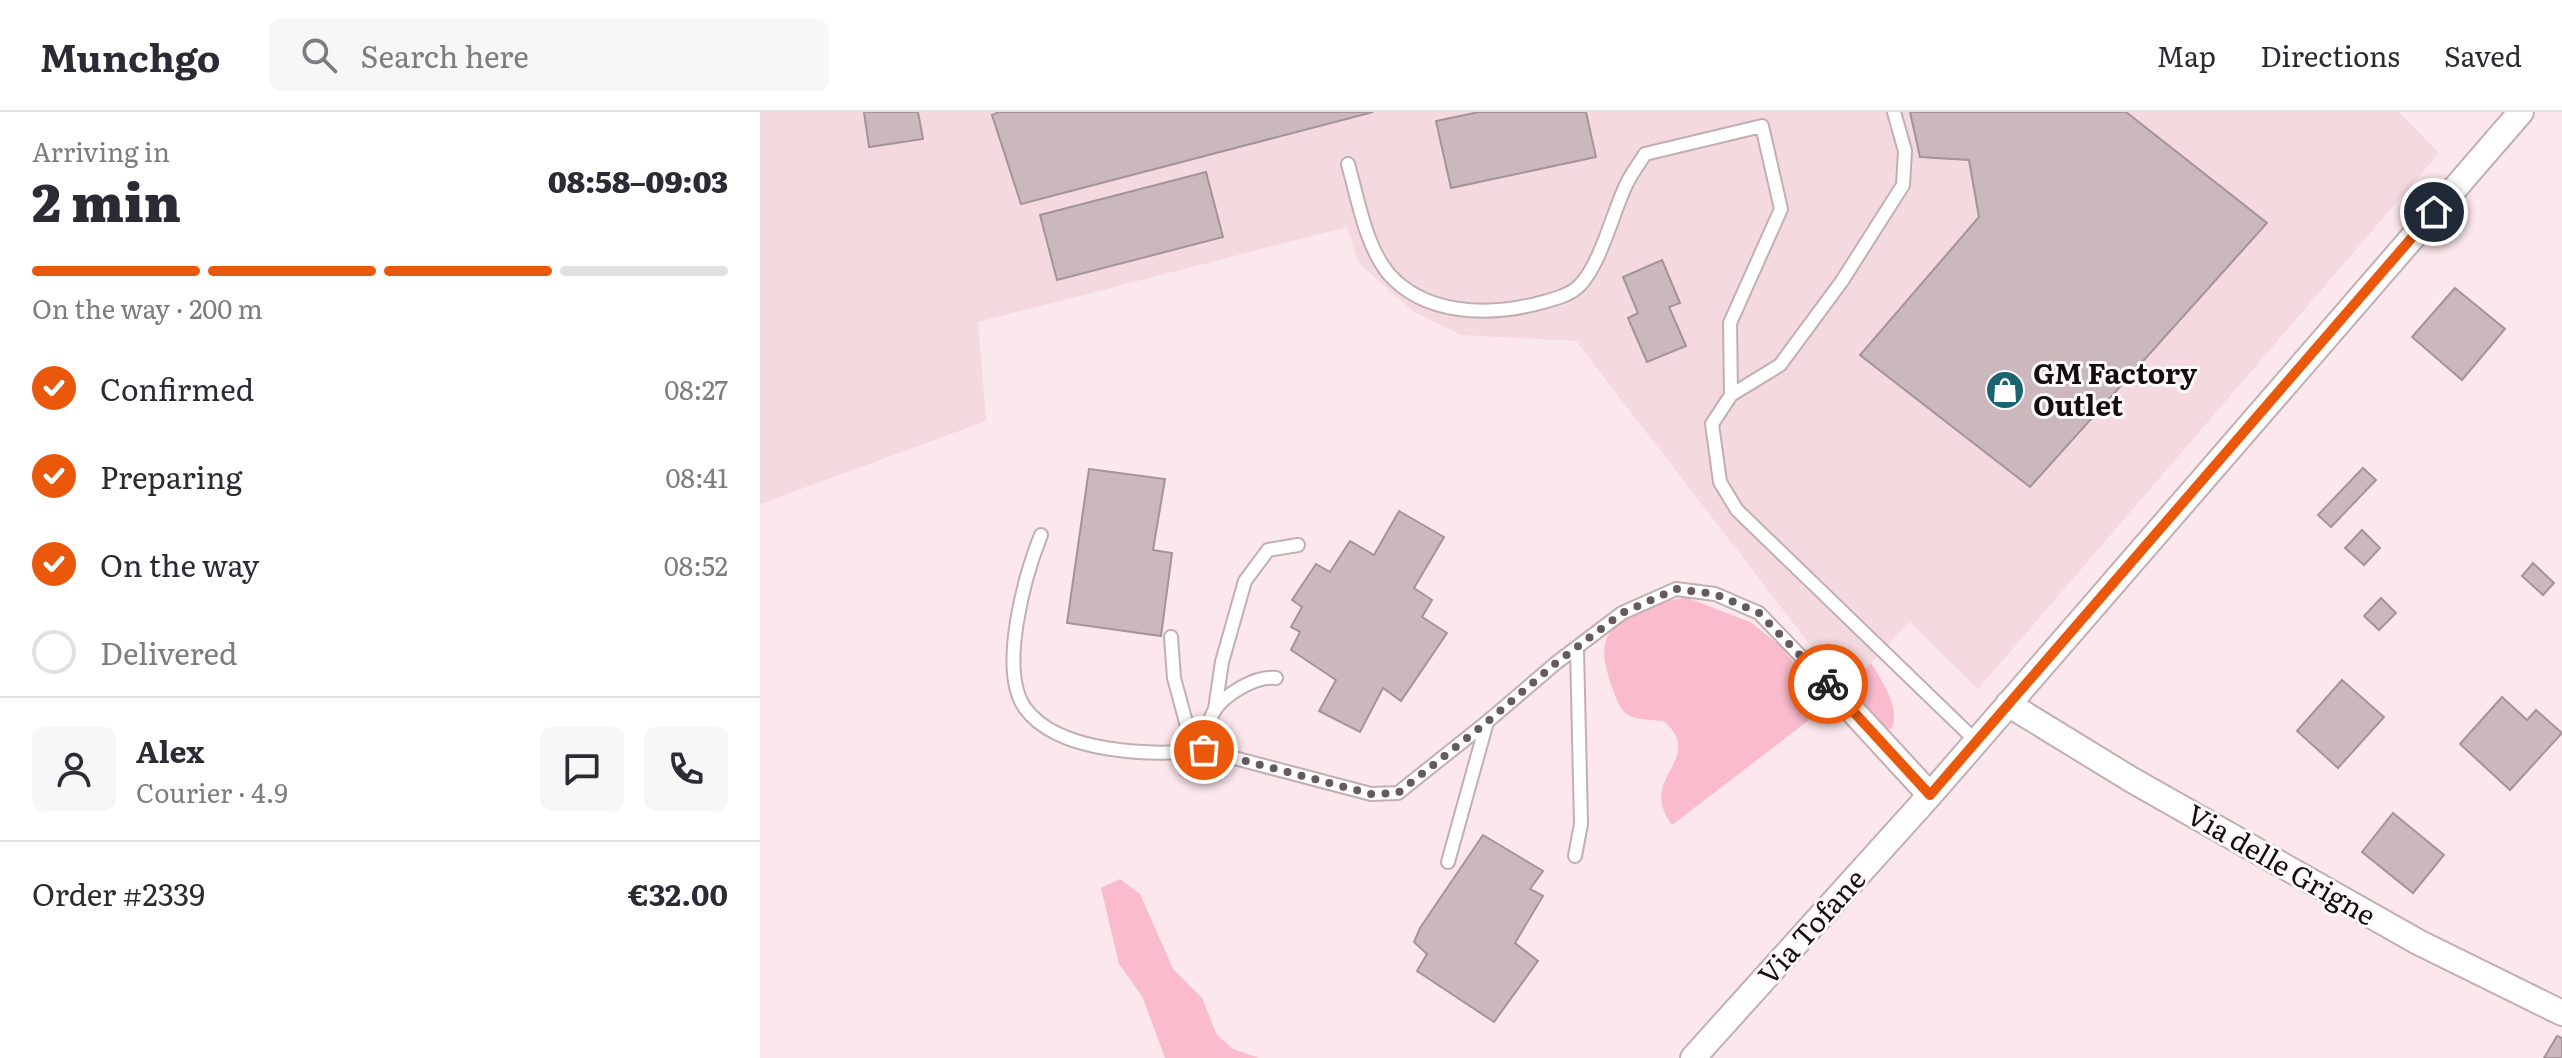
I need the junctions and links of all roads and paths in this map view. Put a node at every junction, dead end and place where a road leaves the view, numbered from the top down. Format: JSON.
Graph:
{"nodes":[{"id":1,"x":1758,"y":112,"type":"edge"},
{"id":2,"x":1894,"y":112,"type":"edge"},
{"id":3,"x":2521,"y":112,"type":"edge"},
{"id":4,"x":1762,"y":126,"type":"junction"},
{"id":5,"x":1348,"y":164,"type":"dead end"},
{"id":6,"x":1731,"y":395,"type":"junction"},
{"id":7,"x":1041,"y":535,"type":"dead end"},
{"id":8,"x":1298,"y":545,"type":"dead end"},
{"id":9,"x":1171,"y":637,"type":"dead end"},
{"id":10,"x":1577,"y":649,"type":"junction"},
{"id":11,"x":1276,"y":678,"type":"dead end"},
{"id":12,"x":1839,"y":696,"type":"joint"},
{"id":13,"x":2008,"y":704,"type":"junction"},
{"id":14,"x":1215,"y":709,"type":"junction"},
{"id":15,"x":1487,"y":722,"type":"junction"},
{"id":16,"x":1976,"y":741,"type":"junction"},
{"id":17,"x":1204,"y":750,"type":"junction"},
{"id":18,"x":1930,"y":795,"type":"junction"},
{"id":19,"x":1575,"y":856,"type":"dead end"},
{"id":20,"x":1448,"y":862,"type":"dead end"},
{"id":21,"x":2562,"y":1013,"type":"edge"},
{"id":22,"x":1693,"y":1058,"type":"edge"}],
"edges":[{"from":1,"to":4,"type":"lane"},
{"from":2,"to":6,"type":"lane"},
{"from":3,"to":13,"type":"street","name":"Via Tofane"},
{"from":4,"to":5,"type":"lane"},
{"from":4,"to":6,"type":"lane"},
{"from":6,"to":16,"type":"lane"},
{"from":7,"to":17,"type":"lane"},
{"from":8,"to":14,"type":"lane"},
{"from":9,"to":17,"type":"lane"},
{"from":10,"to":12,"type":"lane"},
{"from":10,"to":15,"type":"lane"},
{"from":10,"to":19,"type":"lane"},
{"from":11,"to":14,"type":"lane"},
{"from":12,"to":18,"type":"street"},
{"from":13,"to":16,"type":"street","name":"Via Tofane"},
{"from":13,"to":21,"type":"street","name":"Via delle Grigne"},
{"from":14,"to":17,"type":"lane"},
{"from":15,"to":17,"type":"lane"},
{"from":15,"to":20,"type":"lane"},
{"from":16,"to":18,"type":"street","name":"Via Tofane"},
{"from":18,"to":22,"type":"street","name":"Via Tofane"}]}
